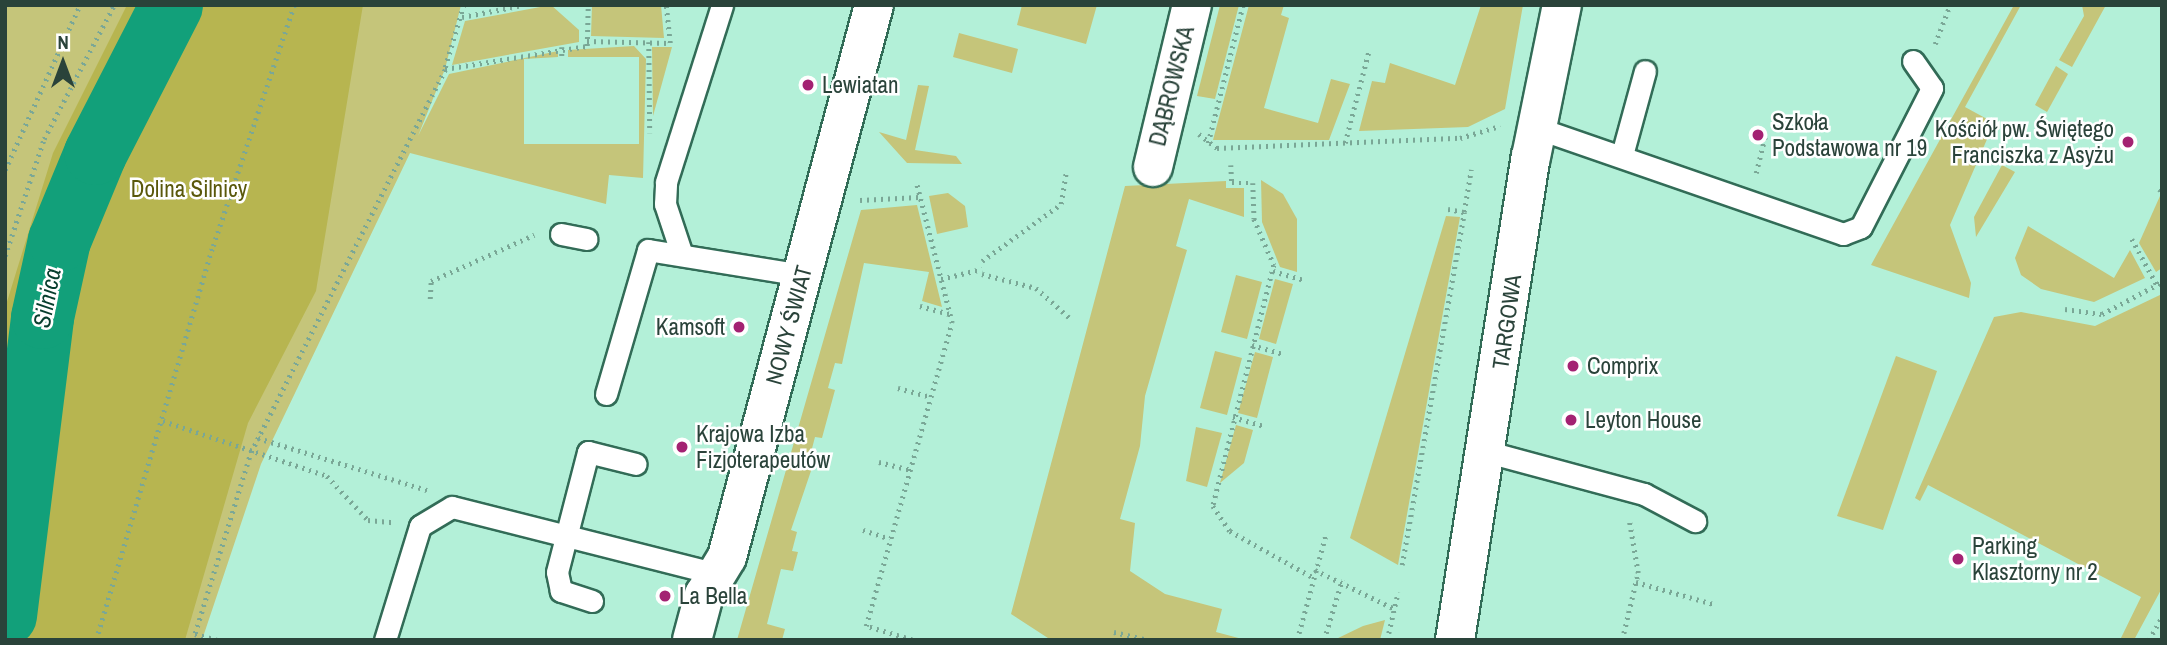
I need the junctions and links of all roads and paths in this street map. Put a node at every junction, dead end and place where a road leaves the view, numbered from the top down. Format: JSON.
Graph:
{"nodes":[{"id":1,"x":80,"y":5,"type":"edge"},
{"id":2,"x":114,"y":5,"type":"edge"},
{"id":3,"x":293,"y":5,"type":"edge"},
{"id":4,"x":464,"y":5,"type":"edge"},
{"id":5,"x":523,"y":5,"type":"edge"},
{"id":6,"x":588,"y":5,"type":"edge"},
{"id":7,"x":666,"y":5,"type":"edge"},
{"id":8,"x":722,"y":5,"type":"edge"},
{"id":9,"x":1192,"y":5,"type":"edge"},
{"id":10,"x":1243,"y":5,"type":"edge"},
{"id":11,"x":1562,"y":5,"type":"edge"},
{"id":12,"x":1950,"y":5,"type":"edge"},
{"id":13,"x":869,"y":6,"type":"edge"},
{"id":14,"x":462,"y":17,"type":"junction"},
{"id":15,"x":587,"y":41,"type":"junction"},
{"id":16,"x":562,"y":47,"type":"junction"},
{"id":17,"x":1369,"y":50,"type":"dead end"},
{"id":18,"x":562,"y":59,"type":"dead end"},
{"id":19,"x":1919,"y":66,"type":"joint"},
{"id":20,"x":445,"y":69,"type":"junction"},
{"id":21,"x":1645,"y":71,"type":"dead end"},
{"id":22,"x":1194,"y":124,"type":"dead end"},
{"id":23,"x":1536,"y":128,"type":"junction"},
{"id":24,"x":1765,"y":137,"type":"dead end"},
{"id":25,"x":1460,"y":138,"type":"dead end"},
{"id":26,"x":1345,"y":143,"type":"junction"},
{"id":27,"x":1208,"y":145,"type":"junction"},
{"id":28,"x":1622,"y":155,"type":"junction"},
{"id":29,"x":1231,"y":165,"type":"dead end"},
{"id":30,"x":1153,"y":167,"type":"dead end"},
{"id":31,"x":5,"y":170,"type":"edge"},
{"id":32,"x":1471,"y":170,"type":"dead end"},
{"id":33,"x":1066,"y":173,"type":"dead end"},
{"id":34,"x":916,"y":181,"type":"dead end"},
{"id":35,"x":1749,"y":200,"type":"junction"},
{"id":36,"x":1448,"y":209,"type":"dead end"},
{"id":37,"x":1465,"y":212,"type":"junction"},
{"id":38,"x":551,"y":233,"type":"joint"},
{"id":39,"x":587,"y":239,"type":"dead end"},
{"id":40,"x":2132,"y":239,"type":"dead end"},
{"id":41,"x":5,"y":256,"type":"edge"},
{"id":42,"x":682,"y":256,"type":"junction"},
{"id":43,"x":982,"y":261,"type":"dead end"},
{"id":44,"x":1273,"y":271,"type":"junction"},
{"id":45,"x":802,"y":275,"type":"junction"},
{"id":46,"x":940,"y":279,"type":"junction"},
{"id":47,"x":1304,"y":279,"type":"dead end"},
{"id":48,"x":2159,"y":284,"type":"edge"},
{"id":49,"x":430,"y":299,"type":"dead end"},
{"id":50,"x":920,"y":306,"type":"dead end"},
{"id":51,"x":2065,"y":309,"type":"dead end"},
{"id":52,"x":949,"y":314,"type":"junction"},
{"id":53,"x":1071,"y":319,"type":"dead end"},
{"id":54,"x":1252,"y":345,"type":"junction"},
{"id":55,"x":1283,"y":354,"type":"dead end"},
{"id":56,"x":898,"y":388,"type":"dead end"},
{"id":57,"x":606,"y":394,"type":"dead end"},
{"id":58,"x":931,"y":397,"type":"junction"},
{"id":59,"x":1233,"y":417,"type":"junction"},
{"id":60,"x":163,"y":421,"type":"junction"},
{"id":61,"x":1264,"y":426,"type":"dead end"},
{"id":62,"x":258,"y":438,"type":"junction"},
{"id":63,"x":251,"y":452,"type":"junction"},
{"id":64,"x":1488,"y":452,"type":"junction"},
{"id":65,"x":879,"y":461,"type":"dead end"},
{"id":66,"x":636,"y":464,"type":"dead end"},
{"id":67,"x":910,"y":470,"type":"junction"},
{"id":68,"x":1623,"y":488,"type":"junction"},
{"id":69,"x":444,"y":509,"type":"junction"},
{"id":70,"x":1695,"y":521,"type":"dead end"},
{"id":71,"x":394,"y":522,"type":"dead end"},
{"id":72,"x":863,"y":530,"type":"dead end"},
{"id":73,"x":565,"y":534,"type":"junction"},
{"id":74,"x":1326,"y":534,"type":"dead end"},
{"id":75,"x":890,"y":539,"type":"junction"},
{"id":76,"x":1402,"y":565,"type":"dead end"},
{"id":77,"x":1315,"y":570,"type":"junction"},
{"id":78,"x":716,"y":574,"type":"junction"},
{"id":79,"x":1314,"y":578,"type":"junction"},
{"id":80,"x":1342,"y":580,"type":"junction"},
{"id":81,"x":1636,"y":582,"type":"junction"},
{"id":82,"x":1398,"y":592,"type":"dead end"},
{"id":83,"x":592,"y":601,"type":"dead end"},
{"id":84,"x":1714,"y":604,"type":"dead end"},
{"id":85,"x":1395,"y":609,"type":"junction"},
{"id":86,"x":2162,"y":617,"type":"edge"},
{"id":87,"x":1114,"y":632,"type":"dead end"},
{"id":88,"x":195,"y":634,"type":"junction"},
{"id":89,"x":96,"y":640,"type":"edge"},
{"id":90,"x":193,"y":640,"type":"edge"},
{"id":91,"x":218,"y":640,"type":"edge"},
{"id":92,"x":385,"y":640,"type":"edge"},
{"id":93,"x":692,"y":640,"type":"edge"},
{"id":94,"x":912,"y":640,"type":"edge"},
{"id":95,"x":1149,"y":640,"type":"edge"},
{"id":96,"x":1297,"y":640,"type":"edge"},
{"id":97,"x":1324,"y":640,"type":"edge"},
{"id":98,"x":1387,"y":640,"type":"edge"},
{"id":99,"x":1455,"y":640,"type":"edge"},
{"id":100,"x":1622,"y":640,"type":"edge"},
{"id":101,"x":2149,"y":640,"type":"edge"}],
"edges":[{"from":1,"to":31,"type":"path"},
{"from":2,"to":41,"type":"path"},
{"from":3,"to":60,"type":"path"},
{"from":4,"to":14,"type":"path"},
{"from":5,"to":14,"type":"path"},
{"from":6,"to":15,"type":"path"},
{"from":7,"to":15,"type":"path"},
{"from":8,"to":42,"type":"lane"},
{"from":9,"to":30,"type":"street","name":"DĄBROWSKA"},
{"from":10,"to":27,"type":"path"},
{"from":11,"to":23,"type":"street","name":"TARGOWA"},
{"from":12,"to":19,"type":"path"},
{"from":13,"to":45,"type":"street","name":"NOWY ŚWIAT"},
{"from":14,"to":20,"type":"path"},
{"from":15,"to":16,"type":"path"},
{"from":16,"to":18,"type":"path"},
{"from":16,"to":20,"type":"path"},
{"from":17,"to":26,"type":"path"},
{"from":19,"to":35,"type":"lane"},
{"from":20,"to":62,"type":"path"},
{"from":21,"to":28,"type":"lane"},
{"from":22,"to":27,"type":"path"},
{"from":23,"to":28,"type":"lane"},
{"from":23,"to":64,"type":"street","name":"TARGOWA"},
{"from":24,"to":35,"type":"path"},
{"from":25,"to":26,"type":"path"},
{"from":26,"to":27,"type":"path"},
{"from":28,"to":35,"type":"lane"},
{"from":29,"to":44,"type":"path"},
{"from":32,"to":37,"type":"path"},
{"from":33,"to":43,"type":"path"},
{"from":34,"to":46,"type":"path"},
{"from":36,"to":37,"type":"path"},
{"from":37,"to":76,"type":"path"},
{"from":38,"to":39,"type":"lane"},
{"from":38,"to":49,"type":"path"},
{"from":40,"to":48,"type":"path"},
{"from":42,"to":45,"type":"lane"},
{"from":42,"to":57,"type":"lane"},
{"from":44,"to":47,"type":"path"},
{"from":44,"to":54,"type":"path"},
{"from":45,"to":78,"type":"street","name":"NOWY ŚWIAT"},
{"from":46,"to":52,"type":"path"},
{"from":46,"to":53,"type":"path"},
{"from":48,"to":51,"type":"path"},
{"from":50,"to":52,"type":"path"},
{"from":52,"to":58,"type":"path"},
{"from":54,"to":55,"type":"path"},
{"from":54,"to":59,"type":"path"},
{"from":56,"to":58,"type":"path"},
{"from":58,"to":67,"type":"path"},
{"from":59,"to":61,"type":"path"},
{"from":59,"to":79,"type":"path"},
{"from":60,"to":63,"type":"path"},
{"from":60,"to":89,"type":"path"},
{"from":62,"to":63,"type":"path"},
{"from":62,"to":69,"type":"path"},
{"from":63,"to":71,"type":"path"},
{"from":63,"to":88,"type":"path"},
{"from":64,"to":68,"type":"lane"},
{"from":64,"to":99,"type":"street","name":"TARGOWA"},
{"from":65,"to":67,"type":"path"},
{"from":66,"to":73,"type":"lane"},
{"from":67,"to":75,"type":"path"},
{"from":68,"to":70,"type":"lane"},
{"from":68,"to":81,"type":"path"},
{"from":69,"to":73,"type":"lane"},
{"from":69,"to":92,"type":"lane"},
{"from":72,"to":75,"type":"path"},
{"from":73,"to":78,"type":"lane"},
{"from":73,"to":83,"type":"lane"},
{"from":74,"to":77,"type":"path"},
{"from":75,"to":94,"type":"path"},
{"from":77,"to":79,"type":"path"},
{"from":77,"to":80,"type":"path"},
{"from":78,"to":93,"type":"street","name":"NOWY ŚWIAT"},
{"from":79,"to":96,"type":"path"},
{"from":80,"to":85,"type":"path"},
{"from":80,"to":97,"type":"path"},
{"from":81,"to":84,"type":"path"},
{"from":81,"to":100,"type":"path"},
{"from":82,"to":85,"type":"path"},
{"from":85,"to":98,"type":"path"},
{"from":86,"to":101,"type":"path"},
{"from":87,"to":95,"type":"path"},
{"from":88,"to":90,"type":"path"},
{"from":88,"to":91,"type":"path"}]}
